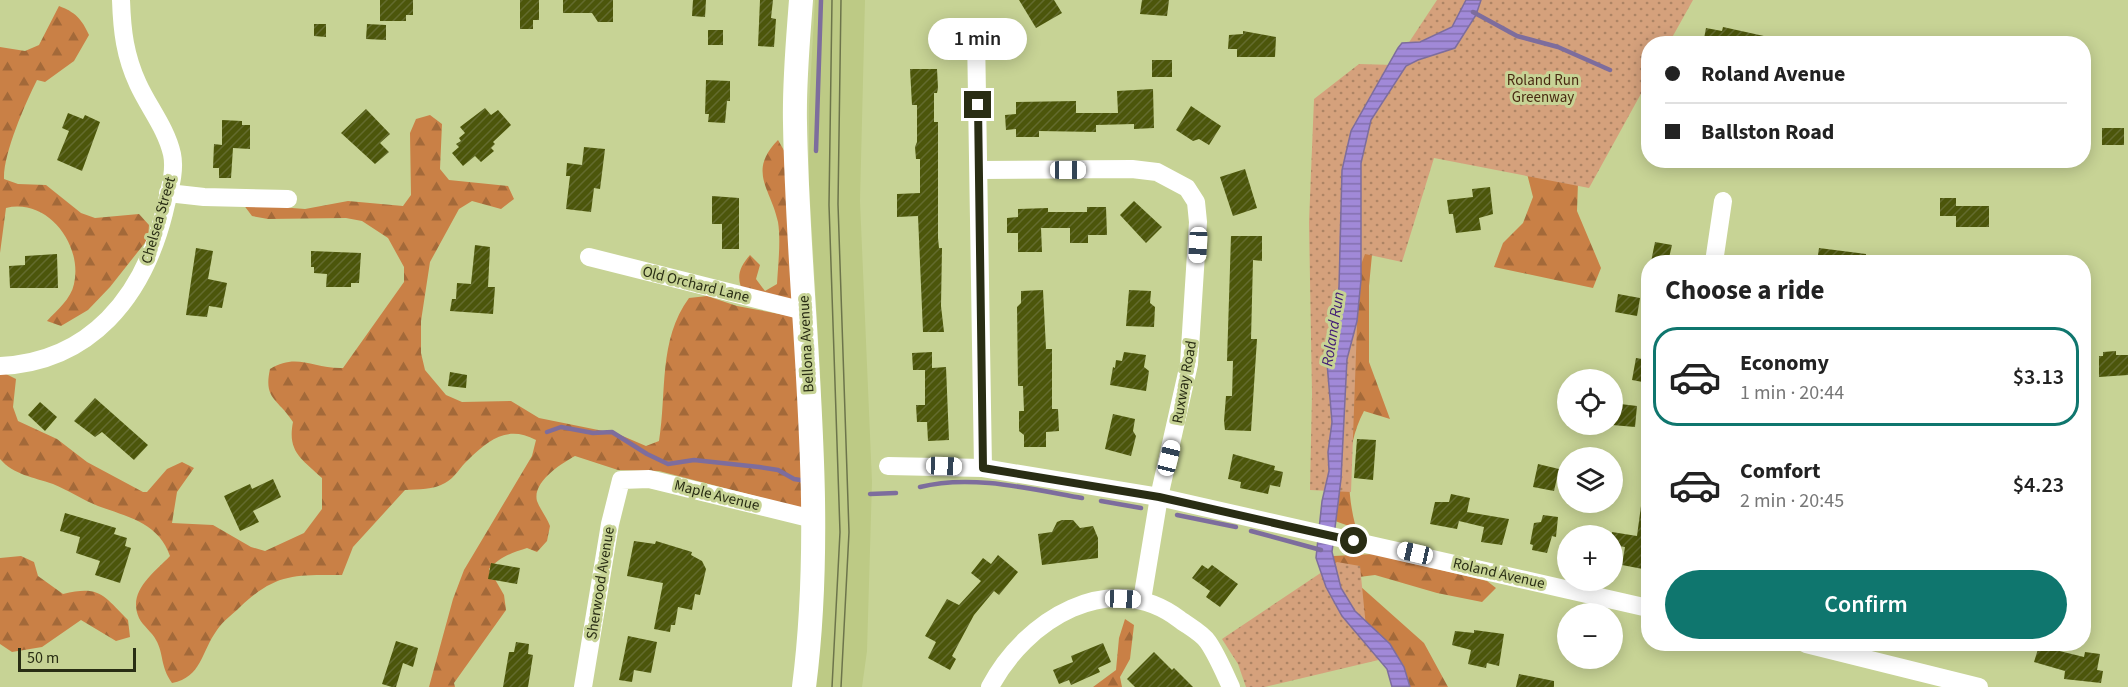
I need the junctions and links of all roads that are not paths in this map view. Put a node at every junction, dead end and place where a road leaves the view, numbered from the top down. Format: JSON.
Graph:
{"nodes":[{"id":1,"x":122,"y":0,"type":"edge"},
{"id":2,"x":801,"y":0,"type":"edge"},
{"id":3,"x":976,"y":34,"type":"dead end"},
{"id":4,"x":980,"y":170,"type":"junction"},
{"id":5,"x":168,"y":193,"type":"junction"},
{"id":6,"x":288,"y":199,"type":"dead end"},
{"id":7,"x":1723,"y":201,"type":"dead end"},
{"id":8,"x":1715,"y":255,"type":"edge"},
{"id":9,"x":589,"y":256,"type":"dead end"},
{"id":10,"x":804,"y":311,"type":"junction"},
{"id":11,"x":0,"y":366,"type":"edge"},
{"id":12,"x":888,"y":466,"type":"dead end"},
{"id":13,"x":983,"y":468,"type":"junction"},
{"id":14,"x":621,"y":480,"type":"joint"},
{"id":15,"x":1159,"y":497,"type":"junction"},
{"id":16,"x":813,"y":519,"type":"junction"},
{"id":17,"x":1142,"y":600,"type":"junction"},
{"id":18,"x":1641,"y":606,"type":"edge"},
{"id":19,"x":1834,"y":651,"type":"edge"},
{"id":20,"x":583,"y":687,"type":"edge"},
{"id":21,"x":804,"y":687,"type":"edge"},
{"id":22,"x":990,"y":687,"type":"edge"},
{"id":23,"x":1231,"y":687,"type":"edge"},
{"id":24,"x":1979,"y":687,"type":"edge"}],
"edges":[{"from":1,"to":5,"type":"street","name":"Chelsea Street"},
{"from":2,"to":10,"type":"street","name":"Bellona Avenue"},
{"from":3,"to":4,"type":"street"},
{"from":4,"to":13,"type":"street"},
{"from":4,"to":15,"type":"street","name":"Ruxway Road"},
{"from":5,"to":6,"type":"street"},
{"from":5,"to":11,"type":"street","name":"Chelsea Street"},
{"from":7,"to":8,"type":"street"},
{"from":9,"to":10,"type":"street","name":"Old Orchard Lane"},
{"from":10,"to":16,"type":"street","name":"Bellona Avenue"},
{"from":12,"to":13,"type":"street","name":"Roland Avenue"},
{"from":13,"to":15,"type":"street","name":"Roland Avenue"},
{"from":14,"to":16,"type":"street","name":"Maple Avenue"},
{"from":14,"to":20,"type":"street","name":"Sherwood Avenue"},
{"from":15,"to":17,"type":"street","name":"Ruxway Road"},
{"from":15,"to":18,"type":"street","name":"Roland Avenue"},
{"from":16,"to":21,"type":"street","name":"Bellona Avenue"},
{"from":17,"to":22,"type":"street"},
{"from":17,"to":23,"type":"street"},
{"from":19,"to":24,"type":"street"}]}
